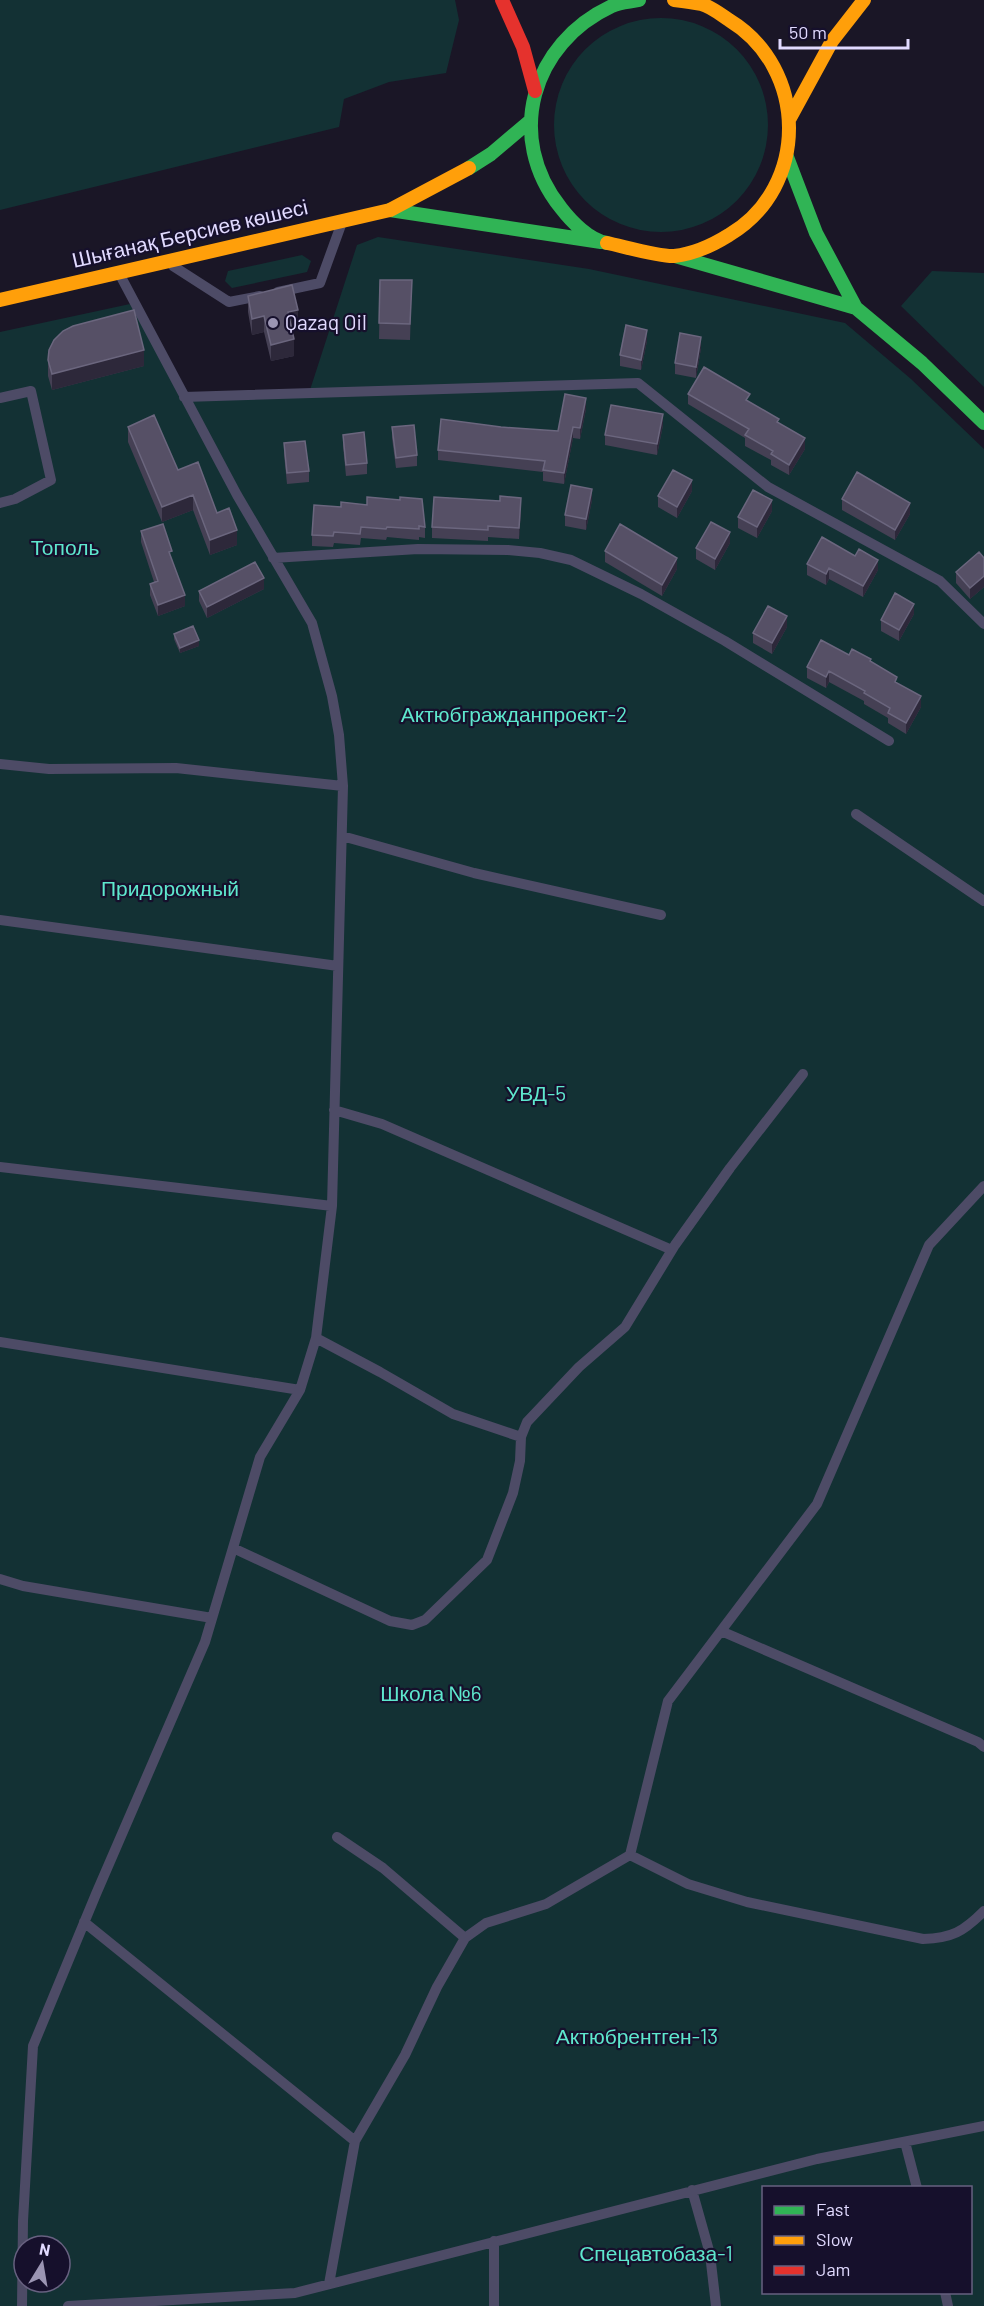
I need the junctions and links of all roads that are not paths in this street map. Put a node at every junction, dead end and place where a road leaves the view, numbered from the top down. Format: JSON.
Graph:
{"nodes":[{"id":1,"x":502,"y":0,"type":"edge"},
{"id":2,"x":639,"y":0,"type":"edge"},
{"id":3,"x":674,"y":0,"type":"edge"},
{"id":4,"x":717,"y":0,"type":"edge"},
{"id":5,"x":864,"y":0,"type":"edge"},
{"id":6,"x":703,"y":4,"type":"junction"},
{"id":7,"x":535,"y":91,"type":"junction"},
{"id":8,"x":790,"y":118,"type":"junction"},
{"id":9,"x":530,"y":121,"type":"junction"},
{"id":10,"x":787,"y":157,"type":"junction"},
{"id":11,"x":390,"y":210,"type":"junction"},
{"id":12,"x":342,"y":220,"type":"junction"},
{"id":13,"x":601,"y":242,"type":"junction"},
{"id":14,"x":673,"y":256,"type":"junction"},
{"id":15,"x":165,"y":261,"type":"junction"},
{"id":16,"x":118,"y":272,"type":"junction"},
{"id":17,"x":0,"y":300,"type":"edge"},
{"id":18,"x":856,"y":308,"type":"junction"},
{"id":19,"x":184,"y":397,"type":"junction"},
{"id":20,"x":0,"y":398,"type":"edge"},
{"id":21,"x":984,"y":423,"type":"edge"},
{"id":22,"x":0,"y":502,"type":"edge"},
{"id":23,"x":273,"y":558,"type":"junction"},
{"id":24,"x":984,"y":624,"type":"edge"},
{"id":25,"x":889,"y":741,"type":"dead end"},
{"id":26,"x":0,"y":764,"type":"edge"},
{"id":27,"x":343,"y":786,"type":"junction"},
{"id":28,"x":856,"y":814,"type":"dead end"},
{"id":29,"x":342,"y":836,"type":"junction"},
{"id":30,"x":984,"y":901,"type":"edge"},
{"id":31,"x":661,"y":915,"type":"dead end"},
{"id":32,"x":0,"y":920,"type":"edge"},
{"id":33,"x":338,"y":966,"type":"junction"},
{"id":34,"x":803,"y":1074,"type":"dead end"},
{"id":35,"x":334,"y":1110,"type":"junction"},
{"id":36,"x":0,"y":1167,"type":"edge"},
{"id":37,"x":984,"y":1186,"type":"edge"},
{"id":38,"x":332,"y":1206,"type":"junction"},
{"id":39,"x":672,"y":1250,"type":"junction"},
{"id":40,"x":316,"y":1338,"type":"junction"},
{"id":41,"x":0,"y":1342,"type":"edge"},
{"id":42,"x":300,"y":1390,"type":"junction"},
{"id":43,"x":521,"y":1437,"type":"junction"},
{"id":44,"x":233,"y":1548,"type":"junction"},
{"id":45,"x":0,"y":1579,"type":"edge"},
{"id":46,"x":212,"y":1618,"type":"junction"},
{"id":47,"x":721,"y":1631,"type":"junction"},
{"id":48,"x":984,"y":1747,"type":"edge"},
{"id":49,"x":337,"y":1837,"type":"dead end"},
{"id":50,"x":630,"y":1855,"type":"junction"},
{"id":51,"x":984,"y":1911,"type":"edge"},
{"id":52,"x":84,"y":1922,"type":"junction"},
{"id":53,"x":465,"y":1938,"type":"junction"},
{"id":54,"x":984,"y":2126,"type":"edge"},
{"id":55,"x":355,"y":2141,"type":"junction"},
{"id":56,"x":905,"y":2142,"type":"junction"},
{"id":57,"x":917,"y":2186,"type":"edge"},
{"id":58,"x":692,"y":2190,"type":"junction"},
{"id":59,"x":494,"y":2241,"type":"junction"},
{"id":60,"x":328,"y":2284,"type":"junction"},
{"id":61,"x":257,"y":2300,"type":"edge"},
{"id":62,"x":22,"y":2306,"type":"edge"},
{"id":63,"x":68,"y":2306,"type":"edge"},
{"id":64,"x":494,"y":2306,"type":"edge"},
{"id":65,"x":716,"y":2306,"type":"edge"}],
"edges":[{"from":1,"to":7,"type":"main road"},
{"from":2,"to":7,"type":"main road"},
{"from":3,"to":6,"type":"main road"},
{"from":4,"to":6,"type":"main road"},
{"from":5,"to":8,"type":"main road"},
{"from":6,"to":8,"type":"main road"},
{"from":7,"to":9,"type":"main road"},
{"from":8,"to":10,"type":"main road"},
{"from":9,"to":11,"type":"main road"},
{"from":9,"to":13,"type":"main road"},
{"from":10,"to":14,"type":"main road"},
{"from":10,"to":18,"type":"main road"},
{"from":11,"to":12,"type":"main road","name":"Шығанақ Берсиев көшесі"},
{"from":11,"to":13,"type":"main road"},
{"from":12,"to":15,"type":"main road","name":"Шығанақ Берсиев көшесі"},
{"from":12,"to":15,"type":"lane"},
{"from":13,"to":14,"type":"main road"},
{"from":14,"to":18,"type":"main road"},
{"from":15,"to":16,"type":"main road","name":"Шығанақ Берсиев көшесі"},
{"from":16,"to":17,"type":"main road","name":"Шығанақ Берсиев көшесі"},
{"from":16,"to":19,"type":"lane"},
{"from":18,"to":21,"type":"main road"},
{"from":19,"to":23,"type":"lane"},
{"from":19,"to":24,"type":"lane"},
{"from":20,"to":22,"type":"lane"},
{"from":23,"to":25,"type":"lane"},
{"from":23,"to":27,"type":"lane"},
{"from":26,"to":27,"type":"lane"},
{"from":27,"to":29,"type":"lane"},
{"from":28,"to":30,"type":"lane"},
{"from":29,"to":31,"type":"lane"},
{"from":29,"to":33,"type":"lane"},
{"from":32,"to":33,"type":"lane"},
{"from":33,"to":35,"type":"lane"},
{"from":34,"to":39,"type":"lane"},
{"from":35,"to":38,"type":"lane"},
{"from":35,"to":39,"type":"lane"},
{"from":36,"to":38,"type":"lane"},
{"from":37,"to":47,"type":"lane"},
{"from":38,"to":40,"type":"lane"},
{"from":39,"to":43,"type":"lane"},
{"from":40,"to":42,"type":"lane"},
{"from":40,"to":43,"type":"lane"},
{"from":41,"to":42,"type":"lane"},
{"from":42,"to":44,"type":"lane"},
{"from":43,"to":44,"type":"lane"},
{"from":44,"to":46,"type":"lane"},
{"from":45,"to":46,"type":"lane"},
{"from":46,"to":52,"type":"lane"},
{"from":47,"to":48,"type":"lane"},
{"from":47,"to":50,"type":"lane"},
{"from":49,"to":53,"type":"lane"},
{"from":50,"to":51,"type":"lane"},
{"from":50,"to":53,"type":"lane"},
{"from":52,"to":55,"type":"lane"},
{"from":52,"to":62,"type":"lane"},
{"from":53,"to":55,"type":"lane"},
{"from":54,"to":56,"type":"lane"},
{"from":55,"to":60,"type":"lane"},
{"from":56,"to":57,"type":"lane"},
{"from":56,"to":58,"type":"lane"},
{"from":58,"to":59,"type":"lane"},
{"from":58,"to":65,"type":"lane"},
{"from":59,"to":60,"type":"lane"},
{"from":59,"to":64,"type":"lane"},
{"from":60,"to":61,"type":"lane"},
{"from":61,"to":63,"type":"lane"}]}
